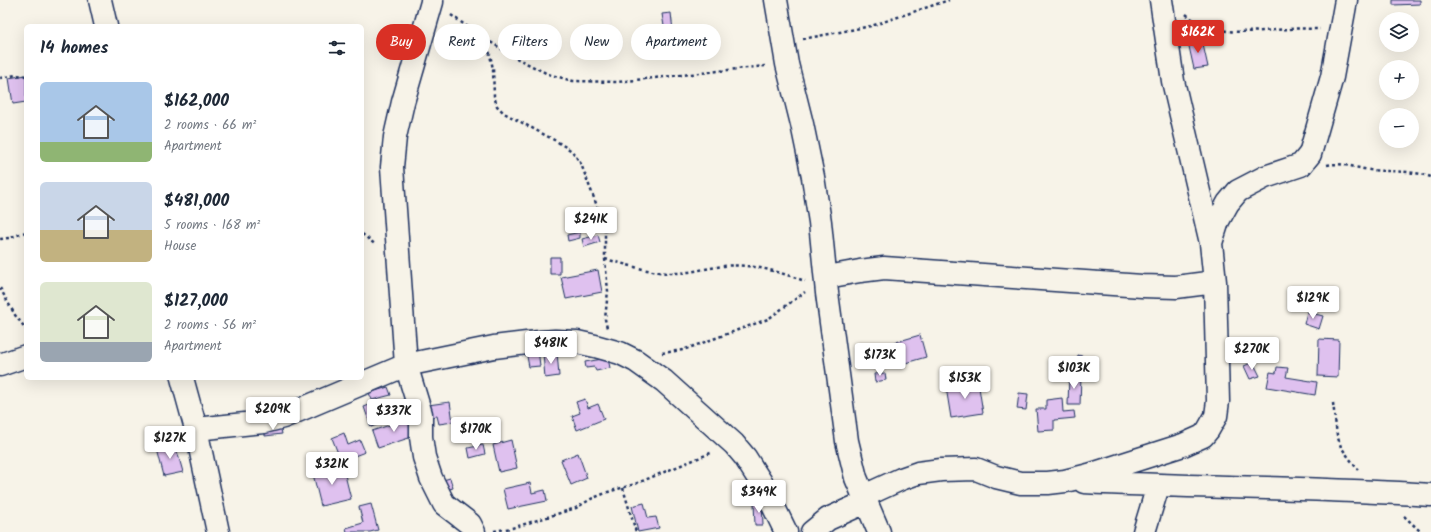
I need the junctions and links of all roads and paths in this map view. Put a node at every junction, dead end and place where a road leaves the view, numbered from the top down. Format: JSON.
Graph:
{"nodes":[{"id":1,"x":100,"y":0,"type":"edge"},
{"id":2,"x":776,"y":0,"type":"edge"},
{"id":3,"x":948,"y":0,"type":"edge"},
{"id":4,"x":1161,"y":0,"type":"edge"},
{"id":5,"x":1346,"y":0,"type":"edge"},
{"id":6,"x":432,"y":1,"type":"edge"},
{"id":7,"x":1181,"y":10,"type":"dead end"},
{"id":8,"x":106,"y":24,"type":"edge"},
{"id":9,"x":464,"y":24,"type":"edge"},
{"id":10,"x":1341,"y":29,"type":"junction"},
{"id":11,"x":490,"y":42,"type":"edge"},
{"id":12,"x":490,"y":54,"type":"edge"},
{"id":13,"x":785,"y":54,"type":"junction"},
{"id":14,"x":24,"y":76,"type":"edge"},
{"id":15,"x":0,"y":78,"type":"edge"},
{"id":16,"x":1301,"y":165,"type":"junction"},
{"id":17,"x":1431,"y":177,"type":"edge"},
{"id":18,"x":24,"y":233,"type":"edge"},
{"id":19,"x":0,"y":239,"type":"edge"},
{"id":20,"x":1211,"y":243,"type":"junction"},
{"id":21,"x":606,"y":259,"type":"junction"},
{"id":22,"x":821,"y":281,"type":"junction"},
{"id":23,"x":1215,"y":282,"type":"junction"},
{"id":24,"x":0,"y":288,"type":"edge"},
{"id":25,"x":24,"y":326,"type":"edge"},
{"id":26,"x":24,"y":357,"type":"edge"},
{"id":27,"x":628,"y":357,"type":"junction"},
{"id":28,"x":0,"y":365,"type":"edge"},
{"id":29,"x":406,"y":365,"type":"junction"},
{"id":30,"x":183,"y":380,"type":"edge"},
{"id":31,"x":1333,"y":403,"type":"dead end"},
{"id":32,"x":196,"y":429,"type":"junction"},
{"id":33,"x":734,"y":444,"type":"junction"},
{"id":34,"x":1065,"y":481,"type":"junction"},
{"id":35,"x":1158,"y":486,"type":"junction"},
{"id":36,"x":623,"y":488,"type":"junction"},
{"id":37,"x":1379,"y":491,"type":"junction"},
{"id":38,"x":1431,"y":495,"type":"edge"},
{"id":39,"x":865,"y":499,"type":"junction"},
{"id":40,"x":218,"y":532,"type":"edge"},
{"id":41,"x":482,"y":532,"type":"edge"},
{"id":42,"x":636,"y":532,"type":"edge"},
{"id":43,"x":786,"y":532,"type":"edge"},
{"id":44,"x":812,"y":532,"type":"edge"},
{"id":45,"x":879,"y":532,"type":"edge"},
{"id":46,"x":1144,"y":532,"type":"edge"}],
"edges":[{"from":1,"to":8,"type":"street"},
{"from":2,"to":13,"type":"street"},
{"from":3,"to":13,"type":"path"},
{"from":4,"to":20,"type":"street"},
{"from":5,"to":10,"type":"street"},
{"from":6,"to":9,"type":"path"},
{"from":6,"to":29,"type":"street"},
{"from":7,"to":10,"type":"path"},
{"from":10,"to":16,"type":"street"},
{"from":11,"to":13,"type":"path"},
{"from":12,"to":21,"type":"path"},
{"from":13,"to":22,"type":"street"},
{"from":14,"to":15,"type":"path"},
{"from":16,"to":17,"type":"path"},
{"from":16,"to":20,"type":"street"},
{"from":18,"to":19,"type":"path"},
{"from":20,"to":23,"type":"street"},
{"from":21,"to":22,"type":"path"},
{"from":21,"to":27,"type":"path"},
{"from":22,"to":23,"type":"street"},
{"from":22,"to":27,"type":"path"},
{"from":22,"to":39,"type":"street"},
{"from":23,"to":34,"type":"street"},
{"from":24,"to":25,"type":"path"},
{"from":26,"to":28,"type":"street"},
{"from":27,"to":29,"type":"street"},
{"from":27,"to":33,"type":"street"},
{"from":29,"to":32,"type":"street"},
{"from":29,"to":41,"type":"street"},
{"from":30,"to":32,"type":"street"},
{"from":31,"to":37,"type":"path"},
{"from":32,"to":40,"type":"street"},
{"from":33,"to":36,"type":"path"},
{"from":33,"to":43,"type":"street"},
{"from":34,"to":35,"type":"street"},
{"from":34,"to":39,"type":"street"},
{"from":35,"to":37,"type":"street"},
{"from":35,"to":46,"type":"street"},
{"from":36,"to":41,"type":"path"},
{"from":36,"to":42,"type":"path"},
{"from":37,"to":38,"type":"street"},
{"from":39,"to":44,"type":"street"},
{"from":39,"to":45,"type":"street"}]}
